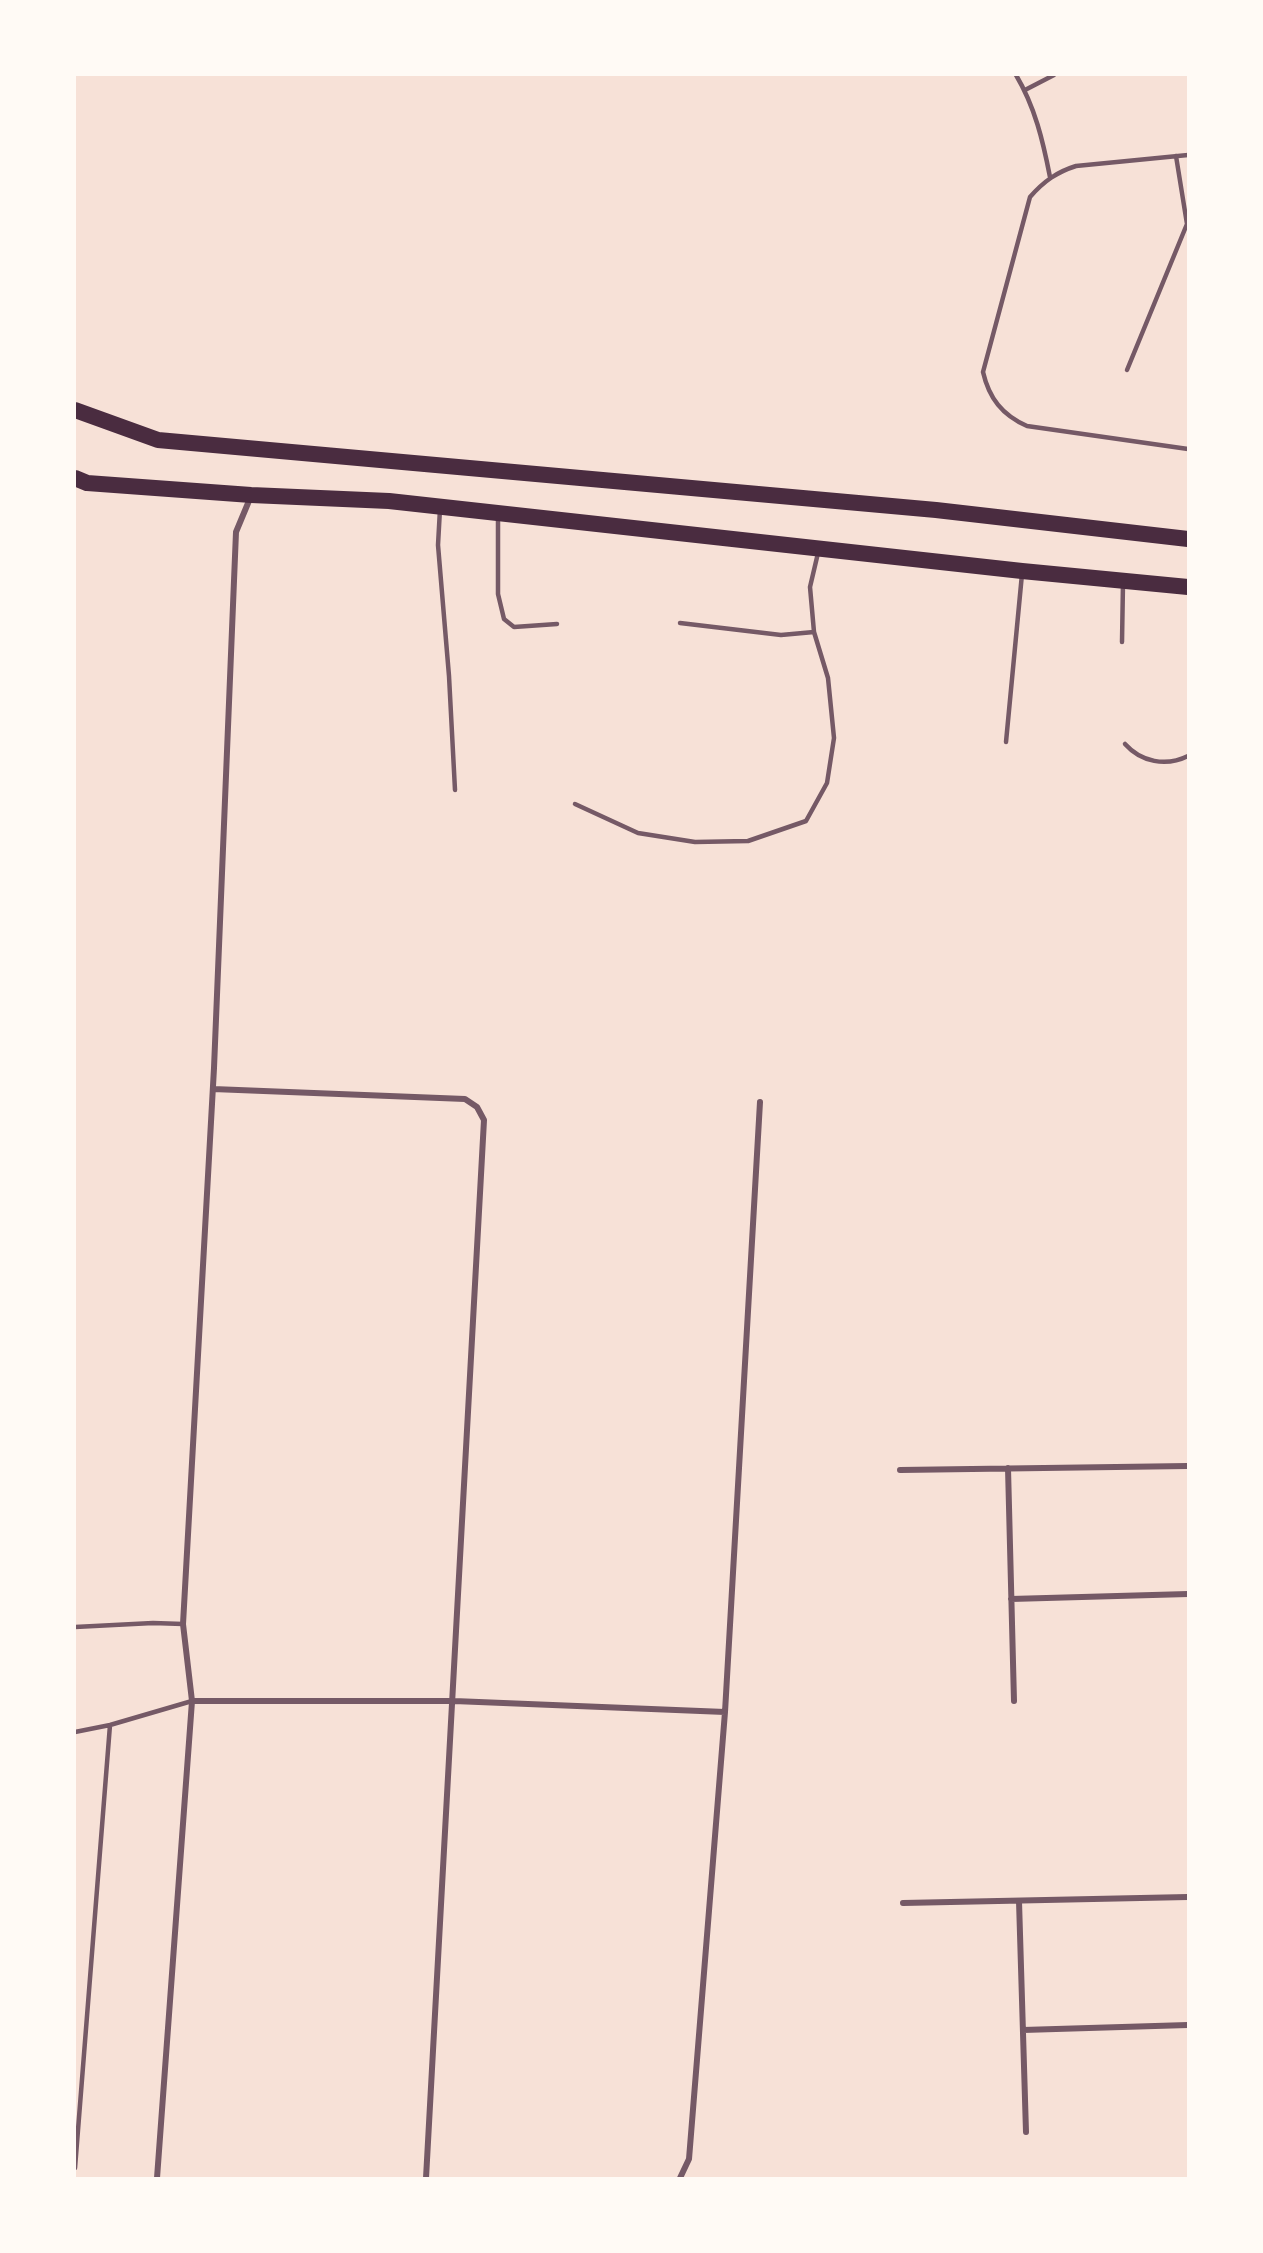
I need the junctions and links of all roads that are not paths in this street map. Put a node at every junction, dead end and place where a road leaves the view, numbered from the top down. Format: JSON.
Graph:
{"nodes":[{"id":1,"x":1016,"y":75,"type":"edge"},
{"id":2,"x":1054,"y":75,"type":"edge"},
{"id":3,"x":1025,"y":90,"type":"junction"},
{"id":4,"x":1188,"y":155,"type":"edge"},
{"id":5,"x":1176,"y":156,"type":"junction"},
{"id":6,"x":1050,"y":177,"type":"junction"},
{"id":7,"x":1187,"y":225,"type":"edge"},
{"id":8,"x":1127,"y":370,"type":"dead end"},
{"id":9,"x":75,"y":410,"type":"edge"},
{"id":10,"x":1188,"y":449,"type":"edge"},
{"id":11,"x":75,"y":478,"type":"edge"},
{"id":12,"x":251,"y":495,"type":"junction"},
{"id":13,"x":440,"y":506,"type":"junction"},
{"id":14,"x":498,"y":513,"type":"junction"},
{"id":15,"x":1188,"y":538,"type":"edge"},
{"id":16,"x":819,"y":548,"type":"junction"},
{"id":17,"x":1022,"y":571,"type":"junction"},
{"id":18,"x":1123,"y":580,"type":"junction"},
{"id":19,"x":1188,"y":587,"type":"edge"},
{"id":20,"x":680,"y":623,"type":"dead end"},
{"id":21,"x":557,"y":624,"type":"dead end"},
{"id":22,"x":814,"y":632,"type":"junction"},
{"id":23,"x":1122,"y":642,"type":"dead end"},
{"id":24,"x":1006,"y":742,"type":"dead end"},
{"id":25,"x":1125,"y":744,"type":"dead end"},
{"id":26,"x":1188,"y":756,"type":"edge"},
{"id":27,"x":455,"y":790,"type":"dead end"},
{"id":28,"x":575,"y":804,"type":"dead end"},
{"id":29,"x":213,"y":1089,"type":"junction"},
{"id":30,"x":760,"y":1102,"type":"dead end"},
{"id":31,"x":1188,"y":1466,"type":"edge"},
{"id":32,"x":1008,"y":1468,"type":"junction"},
{"id":33,"x":900,"y":1470,"type":"dead end"},
{"id":34,"x":1188,"y":1594,"type":"edge"},
{"id":35,"x":1011,"y":1599,"type":"junction"},
{"id":36,"x":183,"y":1624,"type":"junction"},
{"id":37,"x":75,"y":1627,"type":"edge"},
{"id":38,"x":192,"y":1701,"type":"junction"},
{"id":39,"x":454,"y":1701,"type":"junction"},
{"id":40,"x":1014,"y":1701,"type":"dead end"},
{"id":41,"x":725,"y":1712,"type":"junction"},
{"id":42,"x":110,"y":1725,"type":"junction"},
{"id":43,"x":75,"y":1732,"type":"edge"},
{"id":44,"x":1188,"y":1897,"type":"edge"},
{"id":45,"x":1019,"y":1901,"type":"junction"},
{"id":46,"x":903,"y":1904,"type":"dead end"},
{"id":47,"x":1188,"y":2025,"type":"edge"},
{"id":48,"x":1023,"y":2030,"type":"junction"},
{"id":49,"x":1026,"y":2132,"type":"dead end"},
{"id":50,"x":75,"y":2168,"type":"edge"},
{"id":51,"x":157,"y":2178,"type":"edge"},
{"id":52,"x":426,"y":2178,"type":"edge"},
{"id":53,"x":680,"y":2178,"type":"edge"}],
"edges":[{"from":1,"to":3,"type":"lane"},
{"from":2,"to":3,"type":"lane"},
{"from":3,"to":6,"type":"lane"},
{"from":4,"to":5,"type":"lane"},
{"from":5,"to":6,"type":"lane"},
{"from":5,"to":7,"type":"lane"},
{"from":6,"to":10,"type":"lane"},
{"from":7,"to":8,"type":"lane"},
{"from":9,"to":15,"type":"highway"},
{"from":11,"to":12,"type":"highway"},
{"from":12,"to":13,"type":"highway"},
{"from":12,"to":29,"type":"street"},
{"from":13,"to":14,"type":"highway"},
{"from":13,"to":27,"type":"lane"},
{"from":14,"to":16,"type":"highway"},
{"from":14,"to":21,"type":"lane"},
{"from":16,"to":17,"type":"highway"},
{"from":16,"to":22,"type":"lane"},
{"from":17,"to":18,"type":"highway"},
{"from":17,"to":24,"type":"lane"},
{"from":18,"to":19,"type":"highway"},
{"from":18,"to":23,"type":"lane"},
{"from":20,"to":22,"type":"lane"},
{"from":22,"to":28,"type":"lane"},
{"from":25,"to":26,"type":"lane"},
{"from":29,"to":36,"type":"street"},
{"from":29,"to":39,"type":"street"},
{"from":30,"to":41,"type":"street"},
{"from":31,"to":32,"type":"street"},
{"from":32,"to":33,"type":"street"},
{"from":32,"to":35,"type":"street"},
{"from":34,"to":35,"type":"street"},
{"from":35,"to":40,"type":"street"},
{"from":36,"to":37,"type":"lane"},
{"from":36,"to":38,"type":"street"},
{"from":38,"to":39,"type":"street"},
{"from":38,"to":42,"type":"lane"},
{"from":38,"to":51,"type":"street"},
{"from":39,"to":41,"type":"street"},
{"from":39,"to":52,"type":"street"},
{"from":41,"to":53,"type":"street"},
{"from":42,"to":43,"type":"lane"},
{"from":42,"to":50,"type":"lane"},
{"from":44,"to":45,"type":"street"},
{"from":45,"to":46,"type":"street"},
{"from":45,"to":48,"type":"street"},
{"from":47,"to":48,"type":"street"},
{"from":48,"to":49,"type":"street"}]}
